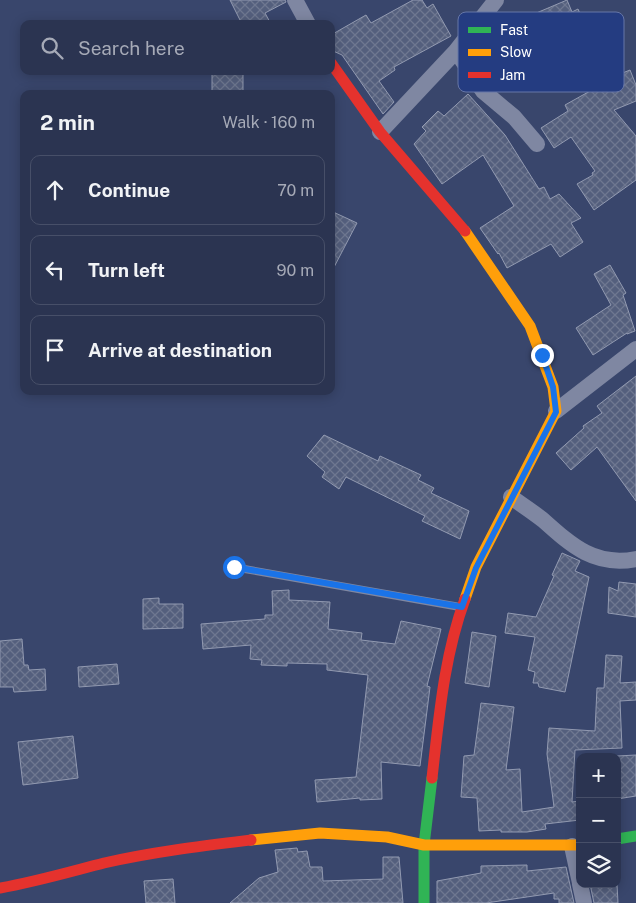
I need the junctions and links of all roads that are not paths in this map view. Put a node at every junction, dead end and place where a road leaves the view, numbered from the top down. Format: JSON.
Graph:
{"nodes":[{"id":1,"x":296,"y":0,"type":"edge"},
{"id":2,"x":496,"y":0,"type":"edge"},
{"id":3,"x":487,"y":12,"type":"edge"},
{"id":4,"x":306,"y":20,"type":"edge"},
{"id":5,"x":458,"y":48,"type":"edge"},
{"id":6,"x":456,"y":51,"type":"junction"},
{"id":7,"x":458,"y":54,"type":"edge"},
{"id":8,"x":335,"y":69,"type":"edge"},
{"id":9,"x":484,"y":92,"type":"edge"},
{"id":10,"x":380,"y":132,"type":"junction"},
{"id":11,"x":537,"y":144,"type":"dead end"},
{"id":12,"x":636,"y":349,"type":"edge"},
{"id":13,"x":556,"y":412,"type":"junction"},
{"id":14,"x":511,"y":497,"type":"junction"},
{"id":15,"x":636,"y":560,"type":"edge"},
{"id":16,"x":234,"y":567,"type":"dead end"},
{"id":17,"x":462,"y":607,"type":"junction"},
{"id":18,"x":636,"y":836,"type":"edge"},
{"id":19,"x":621,"y":838,"type":"edge"},
{"id":20,"x":424,"y":845,"type":"junction"},
{"id":21,"x":576,"y":846,"type":"edge"},
{"id":22,"x":0,"y":888,"type":"edge"},
{"id":23,"x":581,"y":888,"type":"edge"},
{"id":24,"x":424,"y":903,"type":"edge"},
{"id":25,"x":584,"y":903,"type":"edge"}],
"edges":[{"from":1,"to":4,"type":"street"},
{"from":2,"to":3,"type":"street"},
{"from":5,"to":6,"type":"street"},
{"from":6,"to":7,"type":"street"},
{"from":6,"to":10,"type":"street"},
{"from":8,"to":10,"type":"street"},
{"from":9,"to":11,"type":"street"},
{"from":10,"to":13,"type":"street"},
{"from":12,"to":13,"type":"street"},
{"from":13,"to":14,"type":"street"},
{"from":14,"to":15,"type":"street"},
{"from":14,"to":17,"type":"street"},
{"from":16,"to":17,"type":"lane"},
{"from":17,"to":20,"type":"street"},
{"from":18,"to":19,"type":"street"},
{"from":20,"to":21,"type":"street"},
{"from":20,"to":22,"type":"street"},
{"from":20,"to":24,"type":"street"},
{"from":23,"to":25,"type":"street"}]}
